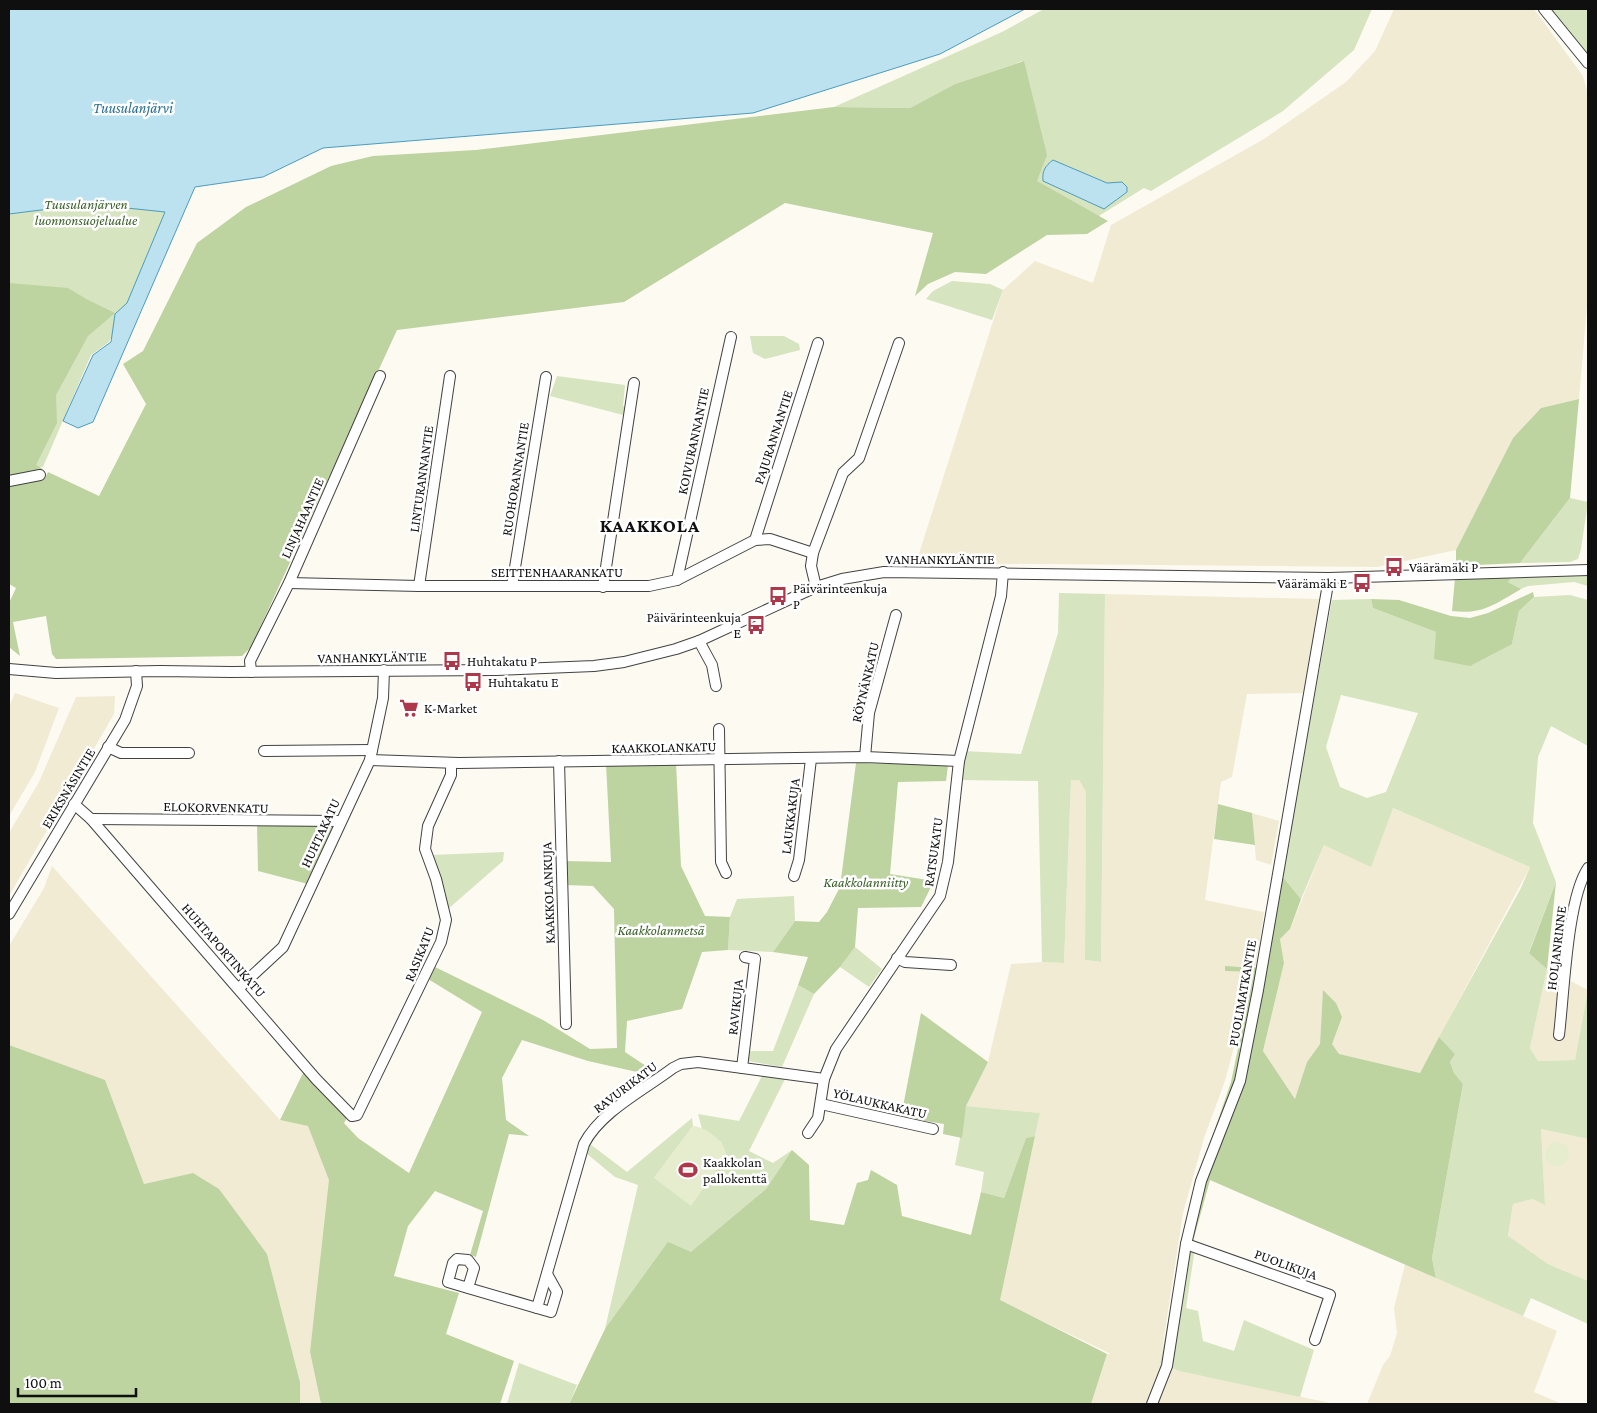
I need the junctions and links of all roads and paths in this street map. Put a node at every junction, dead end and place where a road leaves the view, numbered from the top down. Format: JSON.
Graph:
{"nodes":[{"id":1,"x":1544,"y":9,"type":"edge"},
{"id":2,"x":1588,"y":62,"type":"edge"},
{"id":3,"x":731,"y":337,"type":"dead end"},
{"id":4,"x":899,"y":342,"type":"dead end"},
{"id":5,"x":818,"y":343,"type":"dead end"},
{"id":6,"x":380,"y":376,"type":"dead end"},
{"id":7,"x":450,"y":376,"type":"dead end"},
{"id":8,"x":546,"y":377,"type":"dead end"},
{"id":9,"x":634,"y":383,"type":"dead end"},
{"id":10,"x":40,"y":475,"type":"dead end"},
{"id":11,"x":9,"y":482,"type":"edge"},
{"id":12,"x":755,"y":540,"type":"junction"},
{"id":13,"x":813,"y":553,"type":"junction"},
{"id":14,"x":1588,"y":566,"type":"edge"},
{"id":15,"x":1588,"y":570,"type":"edge"},
{"id":16,"x":1003,"y":572,"type":"junction"},
{"id":17,"x":1328,"y":578,"type":"junction"},
{"id":18,"x":677,"y":580,"type":"junction"},
{"id":19,"x":289,"y":583,"type":"junction"},
{"id":20,"x":419,"y":586,"type":"junction"},
{"id":21,"x":512,"y":586,"type":"junction"},
{"id":22,"x":603,"y":587,"type":"junction"},
{"id":23,"x":816,"y":587,"type":"junction"},
{"id":24,"x":896,"y":615,"type":"dead end"},
{"id":25,"x":699,"y":641,"type":"junction"},
{"id":26,"x":9,"y":669,"type":"edge"},
{"id":27,"x":384,"y":670,"type":"junction"},
{"id":28,"x":136,"y":671,"type":"junction"},
{"id":29,"x":251,"y":672,"type":"junction"},
{"id":30,"x":716,"y":686,"type":"dead end"},
{"id":31,"x":719,"y":729,"type":"dead end"},
{"id":32,"x":108,"y":747,"type":"junction"},
{"id":33,"x":264,"y":751,"type":"dead end"},
{"id":34,"x":189,"y":753,"type":"dead end"},
{"id":35,"x":371,"y":755,"type":"junction"},
{"id":36,"x":865,"y":757,"type":"junction"},
{"id":37,"x":811,"y":759,"type":"junction"},
{"id":38,"x":720,"y":760,"type":"junction"},
{"id":39,"x":451,"y":762,"type":"junction"},
{"id":40,"x":559,"y":762,"type":"junction"},
{"id":41,"x":959,"y":762,"type":"junction"},
{"id":42,"x":74,"y":804,"type":"junction"},
{"id":43,"x":91,"y":819,"type":"junction"},
{"id":44,"x":340,"y":821,"type":"junction"},
{"id":45,"x":1588,"y":868,"type":"edge"},
{"id":46,"x":726,"y":873,"type":"dead end"},
{"id":47,"x":794,"y":876,"type":"dead end"},
{"id":48,"x":9,"y":914,"type":"edge"},
{"id":49,"x":745,"y":957,"type":"dead end"},
{"id":50,"x":897,"y":958,"type":"junction"},
{"id":51,"x":951,"y":965,"type":"dead end"},
{"id":52,"x":239,"y":988,"type":"junction"},
{"id":53,"x":566,"y":1024,"type":"dead end"},
{"id":54,"x":1559,"y":1035,"type":"dead end"},
{"id":55,"x":742,"y":1068,"type":"junction"},
{"id":56,"x":824,"y":1079,"type":"junction"},
{"id":57,"x":821,"y":1104,"type":"junction"},
{"id":58,"x":352,"y":1116,"type":"joint"},
{"id":59,"x":934,"y":1130,"type":"dead end"},
{"id":60,"x":808,"y":1133,"type":"dead end"},
{"id":61,"x":1186,"y":1244,"type":"junction"},
{"id":62,"x":547,"y":1274,"type":"junction"},
{"id":63,"x":468,"y":1288,"type":"dead end"},
{"id":64,"x":537,"y":1308,"type":"junction"},
{"id":65,"x":1314,"y":1340,"type":"dead end"},
{"id":66,"x":1152,"y":1404,"type":"edge"}],
"edges":[{"from":1,"to":2,"type":"street"},
{"from":3,"to":18,"type":"street","name":"KOIVURANNANTIE"},
{"from":4,"to":13,"type":"street"},
{"from":5,"to":12,"type":"street","name":"PAJURANNANTIE"},
{"from":6,"to":19,"type":"street","name":"LINJAHAANTIE"},
{"from":7,"to":20,"type":"street","name":"LINTURANNANTIE"},
{"from":8,"to":21,"type":"street","name":"RUOHORANNANTIE"},
{"from":9,"to":22,"type":"street"},
{"from":10,"to":11,"type":"street"},
{"from":12,"to":13,"type":"street"},
{"from":12,"to":18,"type":"street","name":"SEITTENHAARANKATU"},
{"from":13,"to":23,"type":"street"},
{"from":14,"to":15,"type":"street"},
{"from":15,"to":17,"type":"street","name":"VANHANKYLÄNTIE"},
{"from":16,"to":17,"type":"street","name":"VANHANKYLÄNTIE"},
{"from":16,"to":23,"type":"street","name":"VANHANKYLÄNTIE"},
{"from":16,"to":41,"type":"street","name":"RATSUKATU"},
{"from":17,"to":61,"type":"street","name":"PUOLIMATKANTIE"},
{"from":18,"to":22,"type":"street","name":"SEITTENHAARANKATU"},
{"from":19,"to":20,"type":"street","name":"SEITTENHAARANKATU"},
{"from":19,"to":29,"type":"street","name":"LINJAHAANTIE"},
{"from":20,"to":21,"type":"street","name":"SEITTENHAARANKATU"},
{"from":21,"to":22,"type":"street","name":"SEITTENHAARANKATU"},
{"from":23,"to":25,"type":"street","name":"VANHANKYLÄNTIE"},
{"from":24,"to":36,"type":"street","name":"RÖYNÄNKATU"},
{"from":25,"to":27,"type":"street","name":"VANHANKYLÄNTIE"},
{"from":25,"to":30,"type":"street"},
{"from":26,"to":28,"type":"street","name":"VANHANKYLÄNTIE"},
{"from":27,"to":29,"type":"street","name":"VANHANKYLÄNTIE"},
{"from":27,"to":35,"type":"street","name":"HUHTAKATU"},
{"from":28,"to":29,"type":"street","name":"VANHANKYLÄNTIE"},
{"from":28,"to":32,"type":"street","name":"ERIKSNÄSINTIE"},
{"from":31,"to":38,"type":"street"},
{"from":32,"to":34,"type":"street"},
{"from":32,"to":42,"type":"street","name":"ERIKSNÄSINTIE"},
{"from":33,"to":35,"type":"street","name":"KAAKKOLANKATU"},
{"from":35,"to":39,"type":"street","name":"KAAKKOLANKATU"},
{"from":35,"to":44,"type":"street","name":"HUHTAKATU"},
{"from":36,"to":37,"type":"street","name":"KAAKKOLANKATU"},
{"from":36,"to":41,"type":"street","name":"KAAKKOLANKATU"},
{"from":37,"to":38,"type":"street","name":"KAAKKOLANKATU"},
{"from":37,"to":47,"type":"street","name":"LAUKKAKUJA"},
{"from":38,"to":40,"type":"street","name":"KAAKKOLANKATU"},
{"from":38,"to":46,"type":"street"},
{"from":39,"to":40,"type":"street","name":"KAAKKOLANKATU"},
{"from":39,"to":58,"type":"street","name":"RASIKATU"},
{"from":40,"to":53,"type":"street","name":"KAAKKOLANKUJA"},
{"from":41,"to":50,"type":"street","name":"RATSUKATU"},
{"from":42,"to":43,"type":"street","name":"HUHTAPORTINKATU"},
{"from":42,"to":48,"type":"street","name":"ERIKSNÄSINTIE"},
{"from":43,"to":44,"type":"street","name":"ELOKORVENKATU"},
{"from":43,"to":52,"type":"street","name":"HUHTAPORTINKATU"},
{"from":44,"to":52,"type":"street","name":"HUHTAKATU"},
{"from":45,"to":54,"type":"street","name":"HOLJANRINNE"},
{"from":49,"to":55,"type":"street","name":"RAVIKUJA"},
{"from":50,"to":51,"type":"street"},
{"from":50,"to":56,"type":"street","name":"RATSUKATU"},
{"from":52,"to":58,"type":"street","name":"HUHTAPORTINKATU"},
{"from":55,"to":56,"type":"street","name":"RAVURIKATU"},
{"from":55,"to":62,"type":"street","name":"RAVURIKATU"},
{"from":56,"to":57,"type":"street","name":"RATSUKATU"},
{"from":57,"to":59,"type":"street","name":"YÖLAUKKAKATU"},
{"from":57,"to":60,"type":"street","name":"RATSUKATU"},
{"from":61,"to":65,"type":"street","name":"PUOLIKUJA"},
{"from":61,"to":66,"type":"street","name":"PUOLIMATKANTIE"},
{"from":62,"to":64,"type":"street","name":"RAVURIKATU"},
{"from":62,"to":64,"type":"street"},
{"from":63,"to":64,"type":"street"}]}
